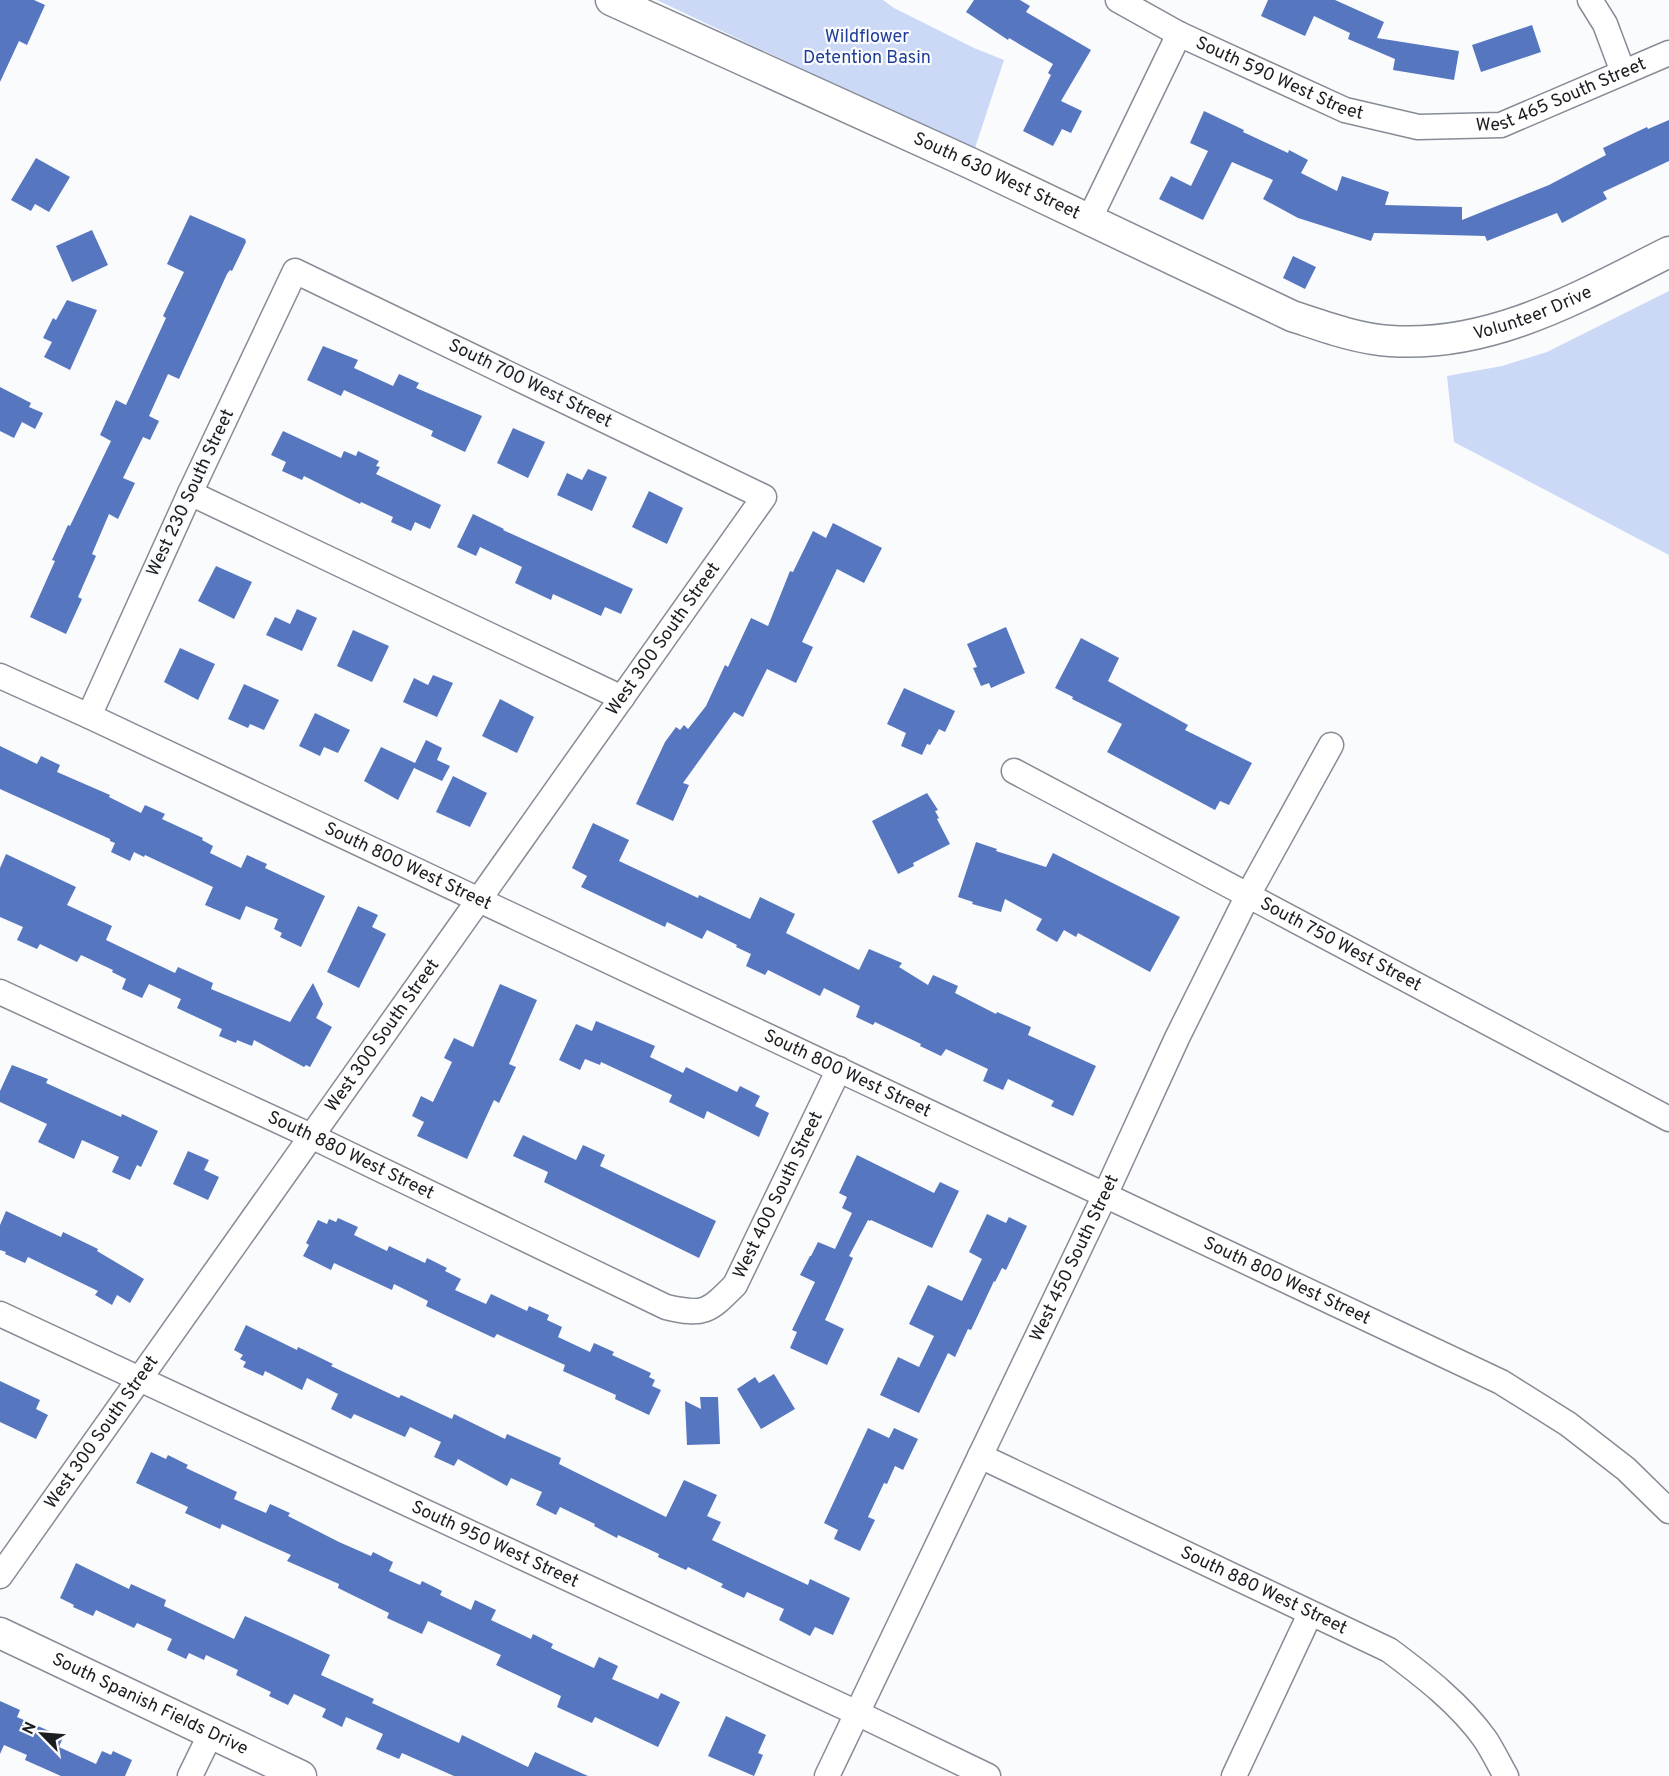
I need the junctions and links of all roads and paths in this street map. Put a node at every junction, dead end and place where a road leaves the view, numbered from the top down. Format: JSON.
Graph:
{"nodes":[{"id":1,"x":611,"y":0,"type":"edge"},
{"id":2,"x":1118,"y":0,"type":"edge"},
{"id":3,"x":1590,"y":0,"type":"edge"},
{"id":4,"x":1179,"y":34,"type":"junction"},
{"id":5,"x":1669,"y":53,"type":"edge"},
{"id":6,"x":1623,"y":72,"type":"junction"},
{"id":7,"x":1449,"y":126,"type":"joint"},
{"id":8,"x":1089,"y":220,"type":"junction"},
{"id":9,"x":1669,"y":252,"type":"edge"},
{"id":10,"x":295,"y":271,"type":"joint"},
{"id":11,"x":1387,"y":341,"type":"joint"},
{"id":12,"x":190,"y":493,"type":"junction"},
{"id":13,"x":764,"y":496,"type":"joint"},
{"id":14,"x":0,"y":676,"type":"edge"},
{"id":15,"x":622,"y":698,"type":"junction"},
{"id":16,"x":89,"y":716,"type":"junction"},
{"id":17,"x":1330,"y":745,"type":"dead end"},
{"id":18,"x":1014,"y":771,"type":"dead end"},
{"id":19,"x":1248,"y":895,"type":"junction"},
{"id":20,"x":478,"y":899,"type":"junction"},
{"id":21,"x":0,"y":992,"type":"edge"},
{"id":22,"x":839,"y":1069,"type":"junction"},
{"id":23,"x":1669,"y":1119,"type":"edge"},
{"id":24,"x":311,"y":1136,"type":"junction"},
{"id":25,"x":1105,"y":1195,"type":"junction"},
{"id":26,"x":704,"y":1311,"type":"joint"},
{"id":27,"x":0,"y":1314,"type":"edge"},
{"id":28,"x":139,"y":1379,"type":"junction"},
{"id":29,"x":980,"y":1456,"type":"junction"},
{"id":30,"x":1669,"y":1511,"type":"edge"},
{"id":31,"x":0,"y":1576,"type":"edge"},
{"id":32,"x":1310,"y":1614,"type":"junction"},
{"id":33,"x":0,"y":1633,"type":"edge"},
{"id":34,"x":857,"y":1713,"type":"junction"},
{"id":35,"x":211,"y":1733,"type":"junction"},
{"id":36,"x":190,"y":1776,"type":"edge"},
{"id":37,"x":301,"y":1776,"type":"edge"},
{"id":38,"x":827,"y":1776,"type":"edge"},
{"id":39,"x":988,"y":1776,"type":"edge"},
{"id":40,"x":1234,"y":1776,"type":"edge"},
{"id":41,"x":1506,"y":1776,"type":"edge"}],
"edges":[{"from":1,"to":8,"type":"street","name":"South 630 West Street"},
{"from":2,"to":4,"type":"street","name":"South 590 West Street"},
{"from":3,"to":6,"type":"street"},
{"from":4,"to":7,"type":"street","name":"South 590 West Street"},
{"from":4,"to":8,"type":"street"},
{"from":5,"to":6,"type":"street","name":"West 465 South Street"},
{"from":6,"to":7,"type":"street","name":"West 465 South Street"},
{"from":8,"to":11,"type":"street","name":"South 630 West Street"},
{"from":9,"to":11,"type":"street","name":"Volunteer Drive"},
{"from":10,"to":12,"type":"street","name":"West 230 South Street"},
{"from":10,"to":13,"type":"street","name":"South 700 West Street"},
{"from":12,"to":15,"type":"street"},
{"from":12,"to":16,"type":"street","name":"West 230 South Street"},
{"from":13,"to":15,"type":"street","name":"West 300 South Street"},
{"from":14,"to":16,"type":"street","name":"South 800 West Street"},
{"from":15,"to":20,"type":"street","name":"West 300 South Street"},
{"from":16,"to":20,"type":"street","name":"South 800 West Street"},
{"from":17,"to":19,"type":"street","name":"West 450 South Street"},
{"from":18,"to":19,"type":"street","name":"South 750 West Street"},
{"from":19,"to":23,"type":"street","name":"South 750 West Street"},
{"from":19,"to":25,"type":"street","name":"West 450 South Street"},
{"from":20,"to":22,"type":"street","name":"South 800 West Street"},
{"from":20,"to":24,"type":"street","name":"West 300 South Street"},
{"from":21,"to":24,"type":"street","name":"South 880 West Street"},
{"from":22,"to":25,"type":"street","name":"South 800 West Street"},
{"from":22,"to":26,"type":"street","name":"West 400 South Street"},
{"from":24,"to":26,"type":"street","name":"South 880 West Street"},
{"from":24,"to":28,"type":"street","name":"West 300 South Street"},
{"from":25,"to":29,"type":"street","name":"West 450 South Street"},
{"from":25,"to":30,"type":"street","name":"South 800 West Street"},
{"from":27,"to":28,"type":"street","name":"South 950 West Street"},
{"from":28,"to":31,"type":"street","name":"West 300 South Street"},
{"from":28,"to":34,"type":"street","name":"South 950 West Street"},
{"from":29,"to":32,"type":"street","name":"South 880 West Street"},
{"from":29,"to":34,"type":"street","name":"West 450 South Street"},
{"from":32,"to":40,"type":"street"},
{"from":32,"to":41,"type":"street","name":"South 880 West Street"},
{"from":33,"to":35,"type":"street","name":"South Spanish Fields Drive"},
{"from":34,"to":38,"type":"street","name":"West 450 South Street"},
{"from":34,"to":39,"type":"street","name":"South 950 West Street"},
{"from":35,"to":36,"type":"street"},
{"from":35,"to":37,"type":"street","name":"South Spanish Fields Drive"}]}
